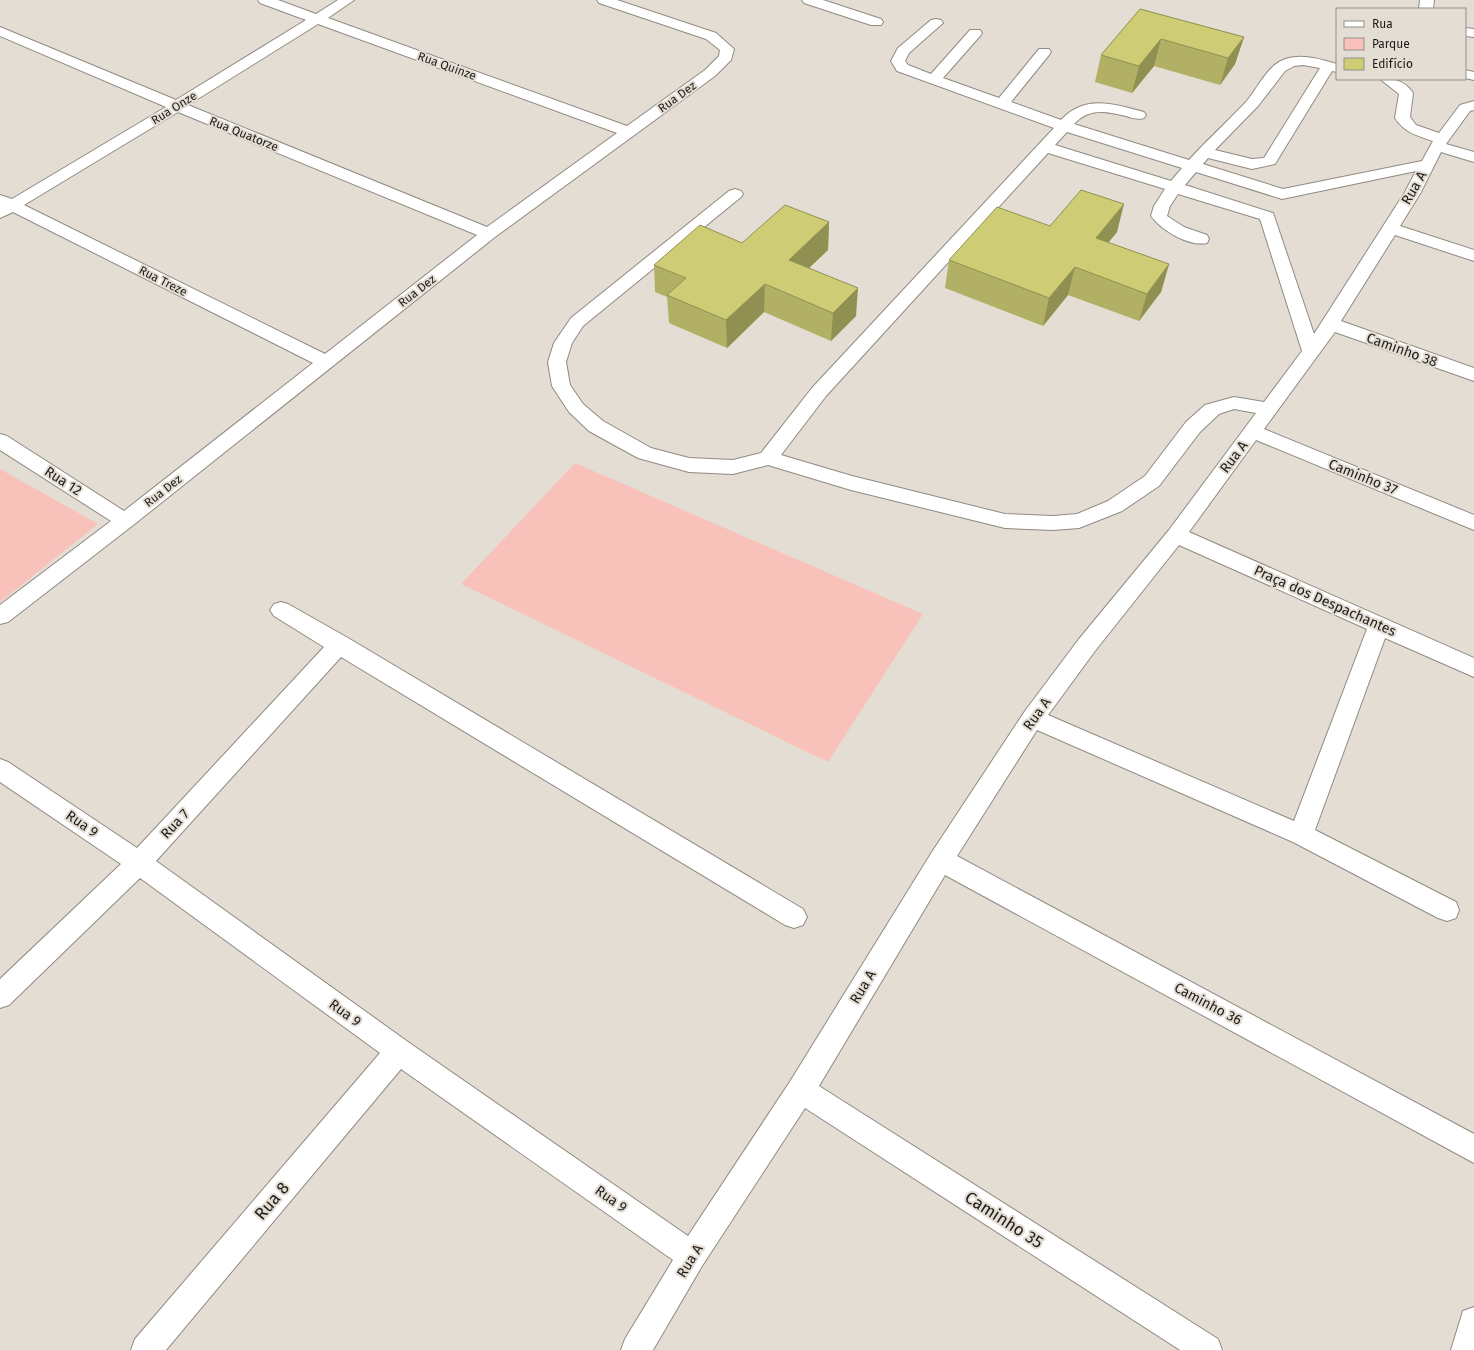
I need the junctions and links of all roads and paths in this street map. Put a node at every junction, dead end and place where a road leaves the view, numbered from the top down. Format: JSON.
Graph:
{"nodes":[{"id":1,"x":266,"y":0,"type":"edge"},
{"id":2,"x":347,"y":0,"type":"edge"},
{"id":3,"x":604,"y":0,"type":"edge"},
{"id":4,"x":812,"y":0,"type":"edge"},
{"id":5,"x":316,"y":18,"type":"junction"},
{"id":6,"x":876,"y":22,"type":"dead end"},
{"id":7,"x":936,"y":23,"type":"dead end"},
{"id":8,"x":0,"y":31,"type":"edge"},
{"id":9,"x":975,"y":32,"type":"dead end"},
{"id":10,"x":1044,"y":52,"type":"dead end"},
{"id":11,"x":1333,"y":67,"type":"edge"},
{"id":12,"x":933,"y":80,"type":"junction"},
{"id":13,"x":1389,"y":80,"type":"edge"},
{"id":14,"x":1002,"y":104,"type":"junction"},
{"id":15,"x":1474,"y":105,"type":"edge"},
{"id":16,"x":177,"y":106,"type":"junction"},
{"id":17,"x":1139,"y":114,"type":"dead end"},
{"id":18,"x":1063,"y":126,"type":"junction"},
{"id":19,"x":628,"y":132,"type":"junction"},
{"id":20,"x":1044,"y":147,"type":"junction"},
{"id":21,"x":1436,"y":150,"type":"junction"},
{"id":22,"x":1207,"y":153,"type":"junction"},
{"id":23,"x":1474,"y":157,"type":"edge"},
{"id":24,"x":1193,"y":167,"type":"junction"},
{"id":25,"x":1175,"y":187,"type":"junction"},
{"id":26,"x":735,"y":194,"type":"dead end"},
{"id":27,"x":1282,"y":194,"type":"junction"},
{"id":28,"x":4,"y":206,"type":"edge"},
{"id":29,"x":1267,"y":216,"type":"junction"},
{"id":30,"x":1391,"y":228,"type":"junction"},
{"id":31,"x":489,"y":234,"type":"junction"},
{"id":32,"x":1201,"y":239,"type":"dead end"},
{"id":33,"x":1474,"y":256,"type":"edge"},
{"id":34,"x":1331,"y":324,"type":"junction"},
{"id":35,"x":1311,"y":352,"type":"junction"},
{"id":36,"x":326,"y":362,"type":"junction"},
{"id":37,"x":1474,"y":375,"type":"edge"},
{"id":38,"x":1270,"y":409,"type":"junction"},
{"id":39,"x":1253,"y":432,"type":"junction"},
{"id":40,"x":0,"y":441,"type":"edge"},
{"id":41,"x":768,"y":458,"type":"junction"},
{"id":42,"x":126,"y":521,"type":"junction"},
{"id":43,"x":1474,"y":523,"type":"edge"},
{"id":44,"x":1176,"y":535,"type":"junction"},
{"id":45,"x":281,"y":610,"type":"dead end"},
{"id":46,"x":0,"y":616,"type":"edge"},
{"id":47,"x":1379,"y":625,"type":"junction"},
{"id":48,"x":340,"y":644,"type":"junction"},
{"id":49,"x":1474,"y":668,"type":"edge"},
{"id":50,"x":1033,"y":718,"type":"junction"},
{"id":51,"x":0,"y":769,"type":"edge"},
{"id":52,"x":1301,"y":835,"type":"junction"},
{"id":53,"x":941,"y":860,"type":"junction"},
{"id":54,"x":139,"y":863,"type":"junction"},
{"id":55,"x":1447,"y":910,"type":"dead end"},
{"id":56,"x":794,"y":917,"type":"dead end"},
{"id":57,"x":0,"y":996,"type":"edge"},
{"id":58,"x":399,"y":1051,"type":"junction"},
{"id":59,"x":801,"y":1090,"type":"junction"},
{"id":60,"x":1474,"y":1149,"type":"edge"},
{"id":61,"x":692,"y":1256,"type":"junction"},
{"id":62,"x":1474,"y":1322,"type":"edge"},
{"id":63,"x":146,"y":1350,"type":"edge"},
{"id":64,"x":636,"y":1350,"type":"edge"},
{"id":65,"x":1207,"y":1350,"type":"edge"},
{"id":66,"x":1466,"y":1350,"type":"edge"}],
"edges":[{"from":1,"to":5,"type":"street","name":"Rua Quinze"},
{"from":2,"to":5,"type":"street","name":"Rua Onze"},
{"from":3,"to":19,"type":"street","name":"Rua Dez"},
{"from":4,"to":6,"type":"street"},
{"from":5,"to":16,"type":"street","name":"Rua Onze"},
{"from":5,"to":19,"type":"street","name":"Rua Quinze"},
{"from":7,"to":12,"type":"street"},
{"from":8,"to":16,"type":"street","name":"Rua Quatorze"},
{"from":9,"to":12,"type":"street"},
{"from":10,"to":14,"type":"street"},
{"from":11,"to":22,"type":"street"},
{"from":11,"to":22,"type":"street"},
{"from":12,"to":14,"type":"street"},
{"from":13,"to":21,"type":"street"},
{"from":14,"to":18,"type":"street"},
{"from":15,"to":21,"type":"street","name":"Rua A"},
{"from":16,"to":28,"type":"street","name":"Rua Onze"},
{"from":16,"to":31,"type":"street","name":"Rua Quatorze"},
{"from":17,"to":18,"type":"street"},
{"from":18,"to":20,"type":"street"},
{"from":18,"to":24,"type":"street"},
{"from":19,"to":31,"type":"street","name":"Rua Dez"},
{"from":20,"to":25,"type":"street"},
{"from":20,"to":41,"type":"street"},
{"from":21,"to":23,"type":"street"},
{"from":21,"to":27,"type":"street"},
{"from":21,"to":30,"type":"street","name":"Rua A"},
{"from":22,"to":24,"type":"street"},
{"from":24,"to":25,"type":"street"},
{"from":24,"to":27,"type":"street"},
{"from":25,"to":29,"type":"street"},
{"from":25,"to":32,"type":"street"},
{"from":26,"to":41,"type":"street"},
{"from":27,"to":29,"type":"street"},
{"from":28,"to":36,"type":"street","name":"Rua Treze"},
{"from":29,"to":35,"type":"street"},
{"from":30,"to":33,"type":"street"},
{"from":30,"to":34,"type":"street","name":"Rua A"},
{"from":31,"to":36,"type":"street","name":"Rua Dez"},
{"from":34,"to":35,"type":"street","name":"Rua A"},
{"from":34,"to":37,"type":"street","name":"Caminho 38"},
{"from":35,"to":38,"type":"street","name":"Rua A"},
{"from":36,"to":42,"type":"street","name":"Rua Dez"},
{"from":38,"to":39,"type":"street","name":"Rua A"},
{"from":38,"to":41,"type":"street"},
{"from":39,"to":43,"type":"street","name":"Caminho 37"},
{"from":39,"to":44,"type":"street","name":"Rua A"},
{"from":40,"to":42,"type":"street","name":"Rua 12"},
{"from":42,"to":46,"type":"street","name":"Rua Dez"},
{"from":44,"to":47,"type":"street","name":"Praça dos Despachantes"},
{"from":44,"to":50,"type":"street","name":"Rua A"},
{"from":45,"to":48,"type":"street"},
{"from":47,"to":49,"type":"street","name":"Praça dos Despachantes"},
{"from":47,"to":52,"type":"street"},
{"from":48,"to":54,"type":"street","name":"Rua 7"},
{"from":48,"to":56,"type":"street"},
{"from":50,"to":52,"type":"street"},
{"from":50,"to":53,"type":"street","name":"Rua A"},
{"from":51,"to":54,"type":"street","name":"Rua 9"},
{"from":52,"to":55,"type":"street"},
{"from":53,"to":59,"type":"street","name":"Rua A"},
{"from":53,"to":60,"type":"street","name":"Caminho 36"},
{"from":54,"to":57,"type":"street","name":"Rua 7"},
{"from":54,"to":58,"type":"street","name":"Rua 9"},
{"from":58,"to":61,"type":"street","name":"Rua 9"},
{"from":58,"to":63,"type":"street","name":"Rua 8"},
{"from":59,"to":61,"type":"street","name":"Rua A"},
{"from":59,"to":65,"type":"street","name":"Caminho 35"},
{"from":61,"to":64,"type":"street","name":"Rua A"},
{"from":62,"to":66,"type":"street"}]}
